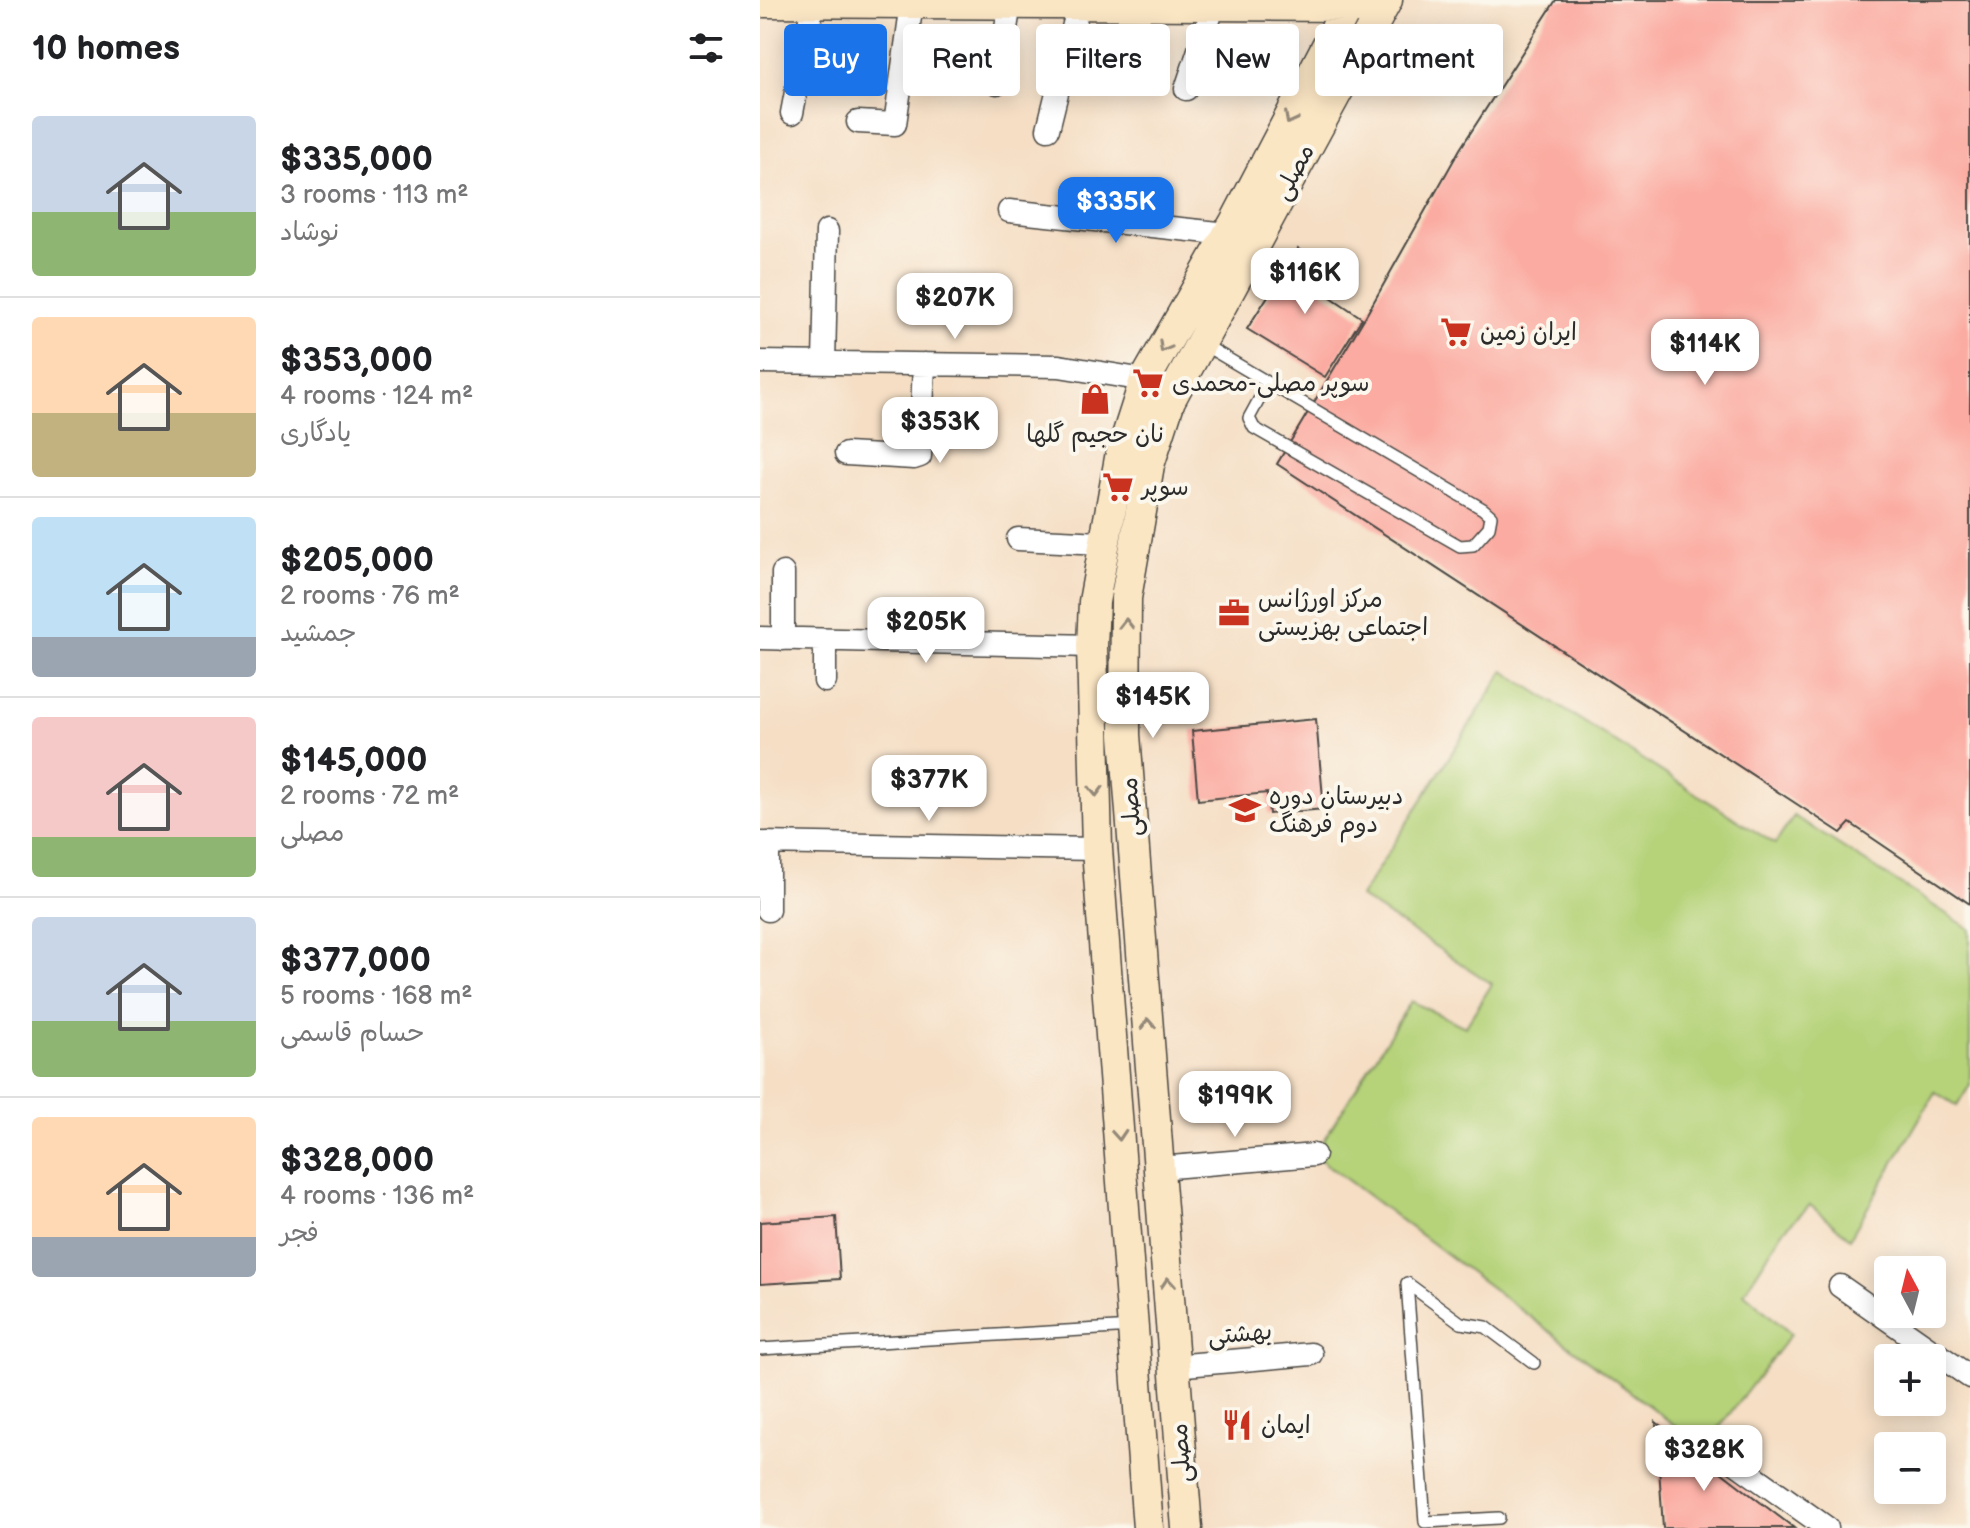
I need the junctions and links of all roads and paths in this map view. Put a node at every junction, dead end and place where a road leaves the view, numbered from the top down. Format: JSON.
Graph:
{"nodes":[{"id":1,"x":760,"y":2,"type":"edge"},
{"id":2,"x":1115,"y":2,"type":"edge"},
{"id":3,"x":813,"y":3,"type":"junction"},
{"id":4,"x":912,"y":3,"type":"junction"},
{"id":5,"x":1350,"y":3,"type":"edge"},
{"id":6,"x":1010,"y":4,"type":"junction"},
{"id":7,"x":1079,"y":4,"type":"junction"},
{"id":8,"x":1214,"y":5,"type":"junction"},
{"id":9,"x":1384,"y":6,"type":"edge"},
{"id":10,"x":1007,"y":24,"type":"edge"},
{"id":11,"x":1208,"y":24,"type":"edge"},
{"id":12,"x":792,"y":113,"type":"dead end"},
{"id":13,"x":858,"y":122,"type":"dead end"},
{"id":14,"x":1048,"y":129,"type":"dead end"},
{"id":15,"x":1009,"y":211,"type":"dead end"},
{"id":16,"x":827,"y":231,"type":"dead end"},
{"id":17,"x":1228,"y":234,"type":"junction"},
{"id":18,"x":1201,"y":343,"type":"junction"},
{"id":19,"x":760,"y":362,"type":"edge"},
{"id":20,"x":824,"y":363,"type":"junction"},
{"id":21,"x":924,"y":364,"type":"junction"},
{"id":22,"x":1145,"y":380,"type":"junction"},
{"id":23,"x":1268,"y":383,"type":"junction"},
{"id":24,"x":846,"y":454,"type":"dead end"},
{"id":25,"x":1018,"y":539,"type":"dead end"},
{"id":26,"x":1103,"y":543,"type":"junction"},
{"id":27,"x":783,"y":573,"type":"dead end"},
{"id":28,"x":771,"y":638,"type":"edge"},
{"id":29,"x":825,"y":640,"type":"junction"},
{"id":30,"x":1092,"y":646,"type":"junction"},
{"id":31,"x":825,"y":681,"type":"dead end"},
{"id":32,"x":764,"y":843,"type":"edge"},
{"id":33,"x":1097,"y":849,"type":"junction"},
{"id":34,"x":768,"y":910,"type":"dead end"},
{"id":35,"x":1314,"y":1155,"type":"dead end"},
{"id":36,"x":1159,"y":1168,"type":"junction"},
{"id":37,"x":1840,"y":1286,"type":"dead end"},
{"id":38,"x":1171,"y":1324,"type":"junction"},
{"id":39,"x":1133,"y":1327,"type":"junction"},
{"id":40,"x":760,"y":1349,"type":"edge"},
{"id":41,"x":1311,"y":1354,"type":"dead end"},
{"id":42,"x":1534,"y":1363,"type":"dead end"},
{"id":43,"x":1174,"y":1366,"type":"junction"},
{"id":44,"x":1970,"y":1377,"type":"edge"},
{"id":45,"x":1719,"y":1451,"type":"dead end"},
{"id":46,"x":1499,"y":1518,"type":"dead end"},
{"id":47,"x":1425,"y":1525,"type":"edge"},
{"id":48,"x":1148,"y":1528,"type":"edge"},
{"id":49,"x":1187,"y":1528,"type":"edge"},
{"id":50,"x":1827,"y":1528,"type":"edge"}],
"edges":[{"from":1,"to":3,"type":"main road"},
{"from":2,"to":7,"type":"main road"},
{"from":2,"to":8,"type":"main road"},
{"from":3,"to":4,"type":"main road"},
{"from":3,"to":12,"type":"street"},
{"from":4,"to":6,"type":"main road"},
{"from":4,"to":13,"type":"street"},
{"from":5,"to":8,"type":"main road"},
{"from":5,"to":9,"type":"main road"},
{"from":5,"to":17,"type":"main road","name":"مصلی","one_way":true},
{"from":6,"to":7,"type":"main road"},
{"from":6,"to":10,"type":"street"},
{"from":7,"to":14,"type":"street"},
{"from":8,"to":11,"type":"street"},
{"from":9,"to":18,"type":"main road","name":"مصلی"},
{"from":15,"to":17,"type":"street"},
{"from":16,"to":20,"type":"street"},
{"from":17,"to":22,"type":"main road","name":"مصلی","one_way":true},
{"from":18,"to":23,"type":"lane"},
{"from":36,"to":18,"type":"main road","name":"مصلی","one_way":true},
{"from":19,"to":20,"type":"street"},
{"from":20,"to":21,"type":"street"},
{"from":21,"to":22,"type":"street"},
{"from":21,"to":24,"type":"street"},
{"from":22,"to":26,"type":"main road","name":"مصلی"},
{"from":23,"to":23,"type":"lane"},
{"from":25,"to":26,"type":"street"},
{"from":26,"to":30,"type":"main road","name":"مصلی"},
{"from":27,"to":28,"type":"street"},
{"from":28,"to":29,"type":"street"},
{"from":29,"to":30,"type":"street"},
{"from":29,"to":31,"type":"street"},
{"from":30,"to":33,"type":"main road","name":"مصلی","one_way":true},
{"from":32,"to":33,"type":"street"},
{"from":32,"to":34,"type":"street"},
{"from":33,"to":39,"type":"main road","name":"مصلی","one_way":true},
{"from":35,"to":36,"type":"street"},
{"from":38,"to":36,"type":"main road","name":"مصلی","one_way":true},
{"from":37,"to":44,"type":"street"},
{"from":38,"to":39,"type":"main road"},
{"from":38,"to":43,"type":"main road","name":"مصلی"},
{"from":39,"to":40,"type":"lane"},
{"from":39,"to":48,"type":"main road","name":"مصلی"},
{"from":41,"to":43,"type":"street","name":"بهشتی"},
{"from":42,"to":47,"type":"lane"},
{"from":43,"to":49,"type":"main road","name":"مصلی"},
{"from":45,"to":50,"type":"street"},
{"from":46,"to":47,"type":"lane"}]}
